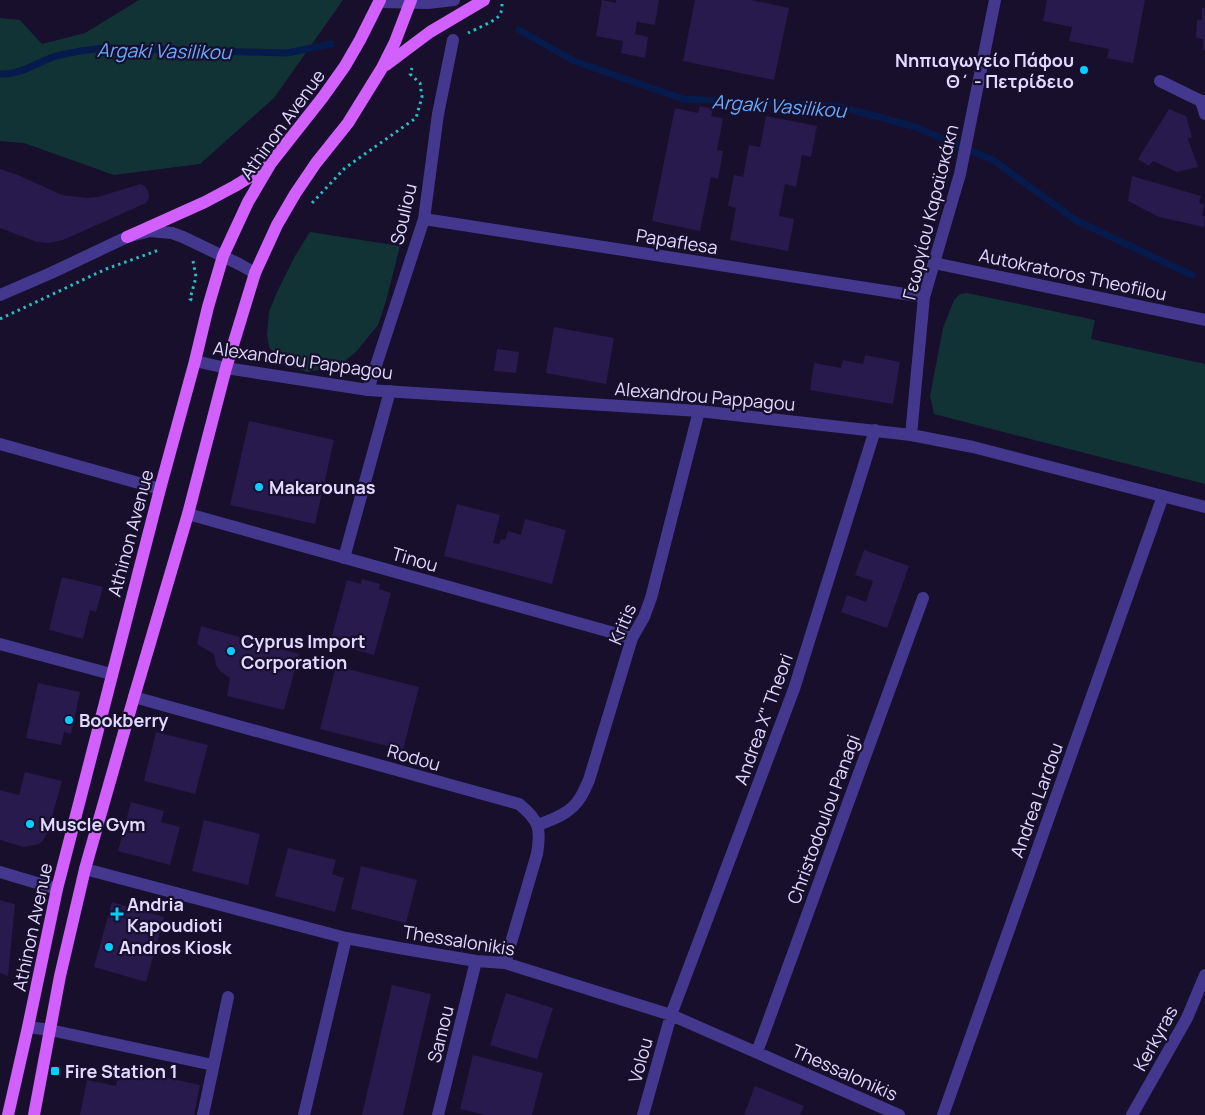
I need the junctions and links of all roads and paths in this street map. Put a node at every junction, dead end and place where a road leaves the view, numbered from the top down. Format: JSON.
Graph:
{"nodes":[{"id":1,"x":454,"y":0,"type":"edge"},
{"id":2,"x":484,"y":0,"type":"edge"},
{"id":3,"x":995,"y":0,"type":"edge"},
{"id":4,"x":380,"y":1,"type":"edge"},
{"id":5,"x":411,"y":1,"type":"edge"},
{"id":6,"x":453,"y":40,"type":"dead end"},
{"id":7,"x":382,"y":68,"type":"junction"},
{"id":8,"x":1160,"y":81,"type":"dead end"},
{"id":9,"x":1203,"y":101,"type":"edge"},
{"id":10,"x":1205,"y":114,"type":"edge"},
{"id":11,"x":271,"y":163,"type":"junction"},
{"id":12,"x":424,"y":219,"type":"junction"},
{"id":13,"x":127,"y":237,"type":"junction"},
{"id":14,"x":223,"y":256,"type":"junction"},
{"id":15,"x":934,"y":263,"type":"junction"},
{"id":16,"x":256,"y":273,"type":"junction"},
{"id":17,"x":0,"y":295,"type":"edge"},
{"id":18,"x":924,"y":297,"type":"junction"},
{"id":19,"x":1205,"y":320,"type":"edge"},
{"id":20,"x":195,"y":361,"type":"junction"},
{"id":21,"x":226,"y":368,"type":"junction"},
{"id":22,"x":368,"y":390,"type":"junction"},
{"id":23,"x":390,"y":391,"type":"junction"},
{"id":24,"x":699,"y":411,"type":"junction"},
{"id":25,"x":875,"y":430,"type":"junction"},
{"id":26,"x":911,"y":435,"type":"junction"},
{"id":27,"x":0,"y":444,"type":"edge"},
{"id":28,"x":160,"y":488,"type":"junction"},
{"id":29,"x":1163,"y":496,"type":"junction"},
{"id":30,"x":1205,"y":507,"type":"edge"},
{"id":31,"x":188,"y":514,"type":"junction"},
{"id":32,"x":344,"y":558,"type":"junction"},
{"id":33,"x":923,"y":598,"type":"dead end"},
{"id":34,"x":632,"y":638,"type":"junction"},
{"id":35,"x":0,"y":644,"type":"edge"},
{"id":36,"x":111,"y":674,"type":"junction"},
{"id":37,"x":134,"y":697,"type":"junction"},
{"id":38,"x":538,"y":825,"type":"junction"},
{"id":39,"x":86,"y":870,"type":"junction"},
{"id":40,"x":0,"y":872,"type":"edge"},
{"id":41,"x":57,"y":889,"type":"junction"},
{"id":42,"x":346,"y":938,"type":"junction"},
{"id":43,"x":476,"y":961,"type":"junction"},
{"id":44,"x":505,"y":963,"type":"junction"},
{"id":45,"x":1205,"y":975,"type":"edge"},
{"id":46,"x":228,"y":997,"type":"dead end"},
{"id":47,"x":671,"y":1015,"type":"junction"},
{"id":48,"x":28,"y":1027,"type":"junction"},
{"id":49,"x":50,"y":1030,"type":"junction"},
{"id":50,"x":756,"y":1052,"type":"junction"},
{"id":51,"x":213,"y":1066,"type":"junction"},
{"id":52,"x":8,"y":1115,"type":"edge"},
{"id":53,"x":34,"y":1115,"type":"edge"},
{"id":54,"x":202,"y":1115,"type":"edge"},
{"id":55,"x":304,"y":1115,"type":"edge"},
{"id":56,"x":438,"y":1115,"type":"edge"},
{"id":57,"x":643,"y":1115,"type":"edge"},
{"id":58,"x":900,"y":1115,"type":"edge"},
{"id":59,"x":943,"y":1115,"type":"edge"},
{"id":60,"x":1132,"y":1115,"type":"edge"}],
"edges":[{"from":1,"to":5,"type":"street"},
{"from":2,"to":7,"type":"main road"},
{"from":3,"to":15,"type":"street","name":"Γεωργίου Καραϊσκάκη"},
{"from":4,"to":5,"type":"street"},
{"from":4,"to":11,"type":"main road","name":"Athinon Avenue"},
{"from":5,"to":7,"type":"main road"},
{"from":6,"to":12,"type":"street","name":"Souliou"},
{"from":7,"to":16,"type":"main road"},
{"from":8,"to":9,"type":"street"},
{"from":9,"to":10,"type":"street"},
{"from":11,"to":13,"type":"main road"},
{"from":11,"to":14,"type":"main road","name":"Athinon Avenue"},
{"from":12,"to":18,"type":"street","name":"Papaflesa"},
{"from":12,"to":22,"type":"street","name":"Souliou"},
{"from":13,"to":14,"type":"street"},
{"from":13,"to":17,"type":"street"},
{"from":14,"to":16,"type":"street"},
{"from":14,"to":20,"type":"main road","name":"Athinon Avenue"},
{"from":15,"to":18,"type":"street","name":"Γεωργίου Καραϊσκάκη"},
{"from":15,"to":19,"type":"street","name":"Autokratoros Theofilou"},
{"from":16,"to":21,"type":"main road"},
{"from":18,"to":26,"type":"street","name":"Γεωργίου Καραϊσκάκη"},
{"from":20,"to":21,"type":"street","name":"Alexandrou Pappagou"},
{"from":20,"to":28,"type":"main road","name":"Athinon Avenue"},
{"from":21,"to":22,"type":"street","name":"Alexandrou Pappagou"},
{"from":21,"to":31,"type":"main road"},
{"from":22,"to":23,"type":"street","name":"Alexandrou Pappagou"},
{"from":23,"to":24,"type":"street","name":"Alexandrou Pappagou"},
{"from":23,"to":32,"type":"street"},
{"from":24,"to":25,"type":"street","name":"Alexandrou Pappagou"},
{"from":24,"to":34,"type":"street","name":"Kritis"},
{"from":25,"to":26,"type":"street","name":"Alexandrou Pappagou"},
{"from":25,"to":47,"type":"street","name":"Andrea X\" Theori"},
{"from":26,"to":29,"type":"street","name":"Alexandrou Pappagou"},
{"from":27,"to":28,"type":"street"},
{"from":28,"to":36,"type":"main road","name":"Athinon Avenue"},
{"from":29,"to":30,"type":"street","name":"Alexandrou Pappagou"},
{"from":29,"to":59,"type":"street","name":"Andrea Lardou"},
{"from":31,"to":32,"type":"street","name":"Tinou"},
{"from":31,"to":37,"type":"main road"},
{"from":32,"to":34,"type":"street","name":"Tinou"},
{"from":33,"to":50,"type":"street","name":"Christodoulou Panagi"},
{"from":34,"to":38,"type":"street","name":"Kritis"},
{"from":35,"to":36,"type":"street"},
{"from":36,"to":41,"type":"main road","name":"Athinon Avenue"},
{"from":37,"to":38,"type":"street","name":"Rodou"},
{"from":37,"to":39,"type":"main road"},
{"from":38,"to":44,"type":"street"},
{"from":39,"to":42,"type":"street","name":"Thessalonikis"},
{"from":39,"to":49,"type":"main road"},
{"from":40,"to":41,"type":"street"},
{"from":41,"to":48,"type":"main road","name":"Athinon Avenue"},
{"from":42,"to":43,"type":"street","name":"Thessalonikis"},
{"from":42,"to":55,"type":"street"},
{"from":43,"to":44,"type":"street","name":"Thessalonikis"},
{"from":43,"to":56,"type":"street","name":"Samou"},
{"from":44,"to":47,"type":"street","name":"Thessalonikis"},
{"from":45,"to":60,"type":"street","name":"Kerkyras"},
{"from":46,"to":51,"type":"street"},
{"from":47,"to":50,"type":"street","name":"Thessalonikis"},
{"from":47,"to":57,"type":"street","name":"Volou"},
{"from":48,"to":49,"type":"street"},
{"from":48,"to":52,"type":"main road","name":"Athinon Avenue"},
{"from":49,"to":51,"type":"street"},
{"from":49,"to":53,"type":"main road"},
{"from":50,"to":58,"type":"street","name":"Thessalonikis"},
{"from":51,"to":54,"type":"street"}]}
